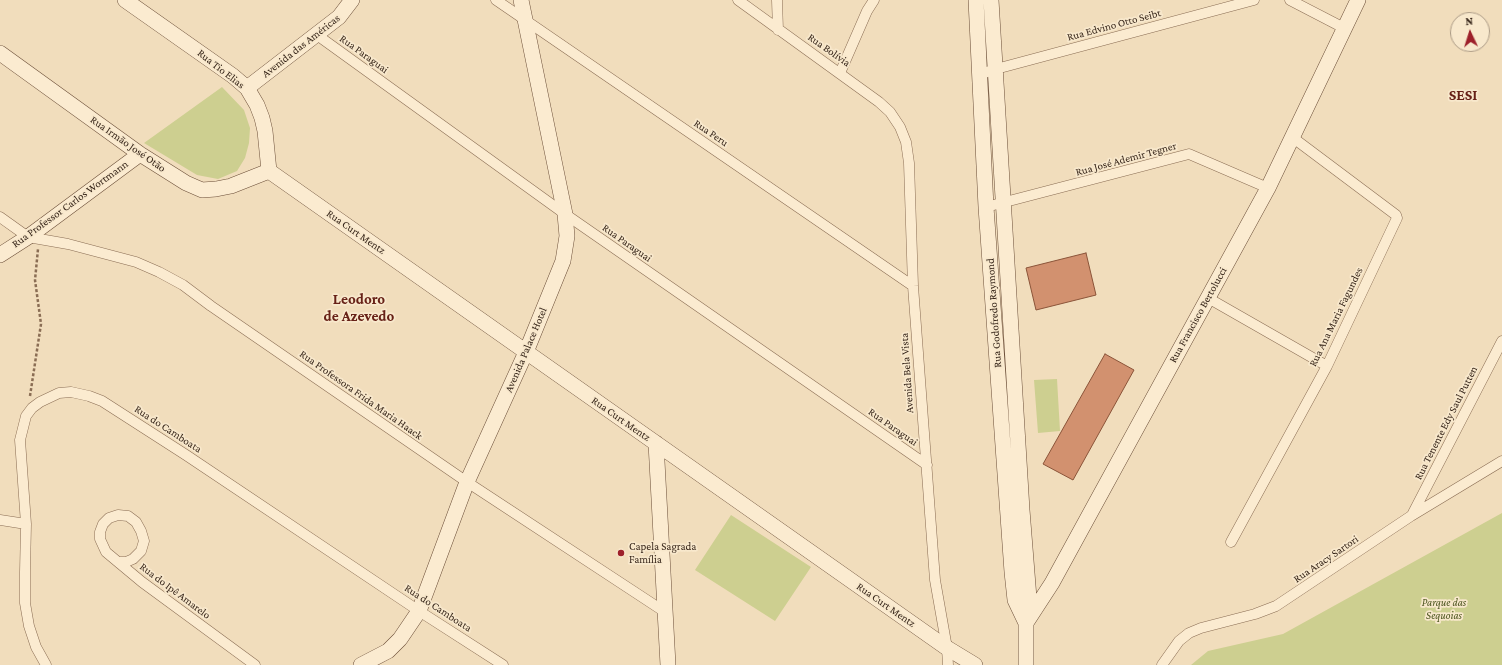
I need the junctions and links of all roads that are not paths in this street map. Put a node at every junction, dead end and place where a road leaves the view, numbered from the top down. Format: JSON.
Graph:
{"nodes":[{"id":1,"x":125,"y":0,"type":"edge"},
{"id":2,"x":352,"y":0,"type":"edge"},
{"id":3,"x":496,"y":0,"type":"edge"},
{"id":4,"x":521,"y":0,"type":"edge"},
{"id":5,"x":738,"y":0,"type":"edge"},
{"id":6,"x":777,"y":0,"type":"edge"},
{"id":7,"x":874,"y":0,"type":"edge"},
{"id":8,"x":976,"y":0,"type":"edge"},
{"id":9,"x":991,"y":0,"type":"edge"},
{"id":10,"x":1254,"y":0,"type":"edge"},
{"id":11,"x":1290,"y":0,"type":"edge"},
{"id":12,"x":1358,"y":0,"type":"edge"},
{"id":13,"x":525,"y":20,"type":"junction"},
{"id":14,"x":1344,"y":28,"type":"junction"},
{"id":15,"x":778,"y":30,"type":"junction"},
{"id":16,"x":317,"y":35,"type":"junction"},
{"id":17,"x":0,"y":53,"type":"edge"},
{"id":18,"x":996,"y":69,"type":"junction"},
{"id":19,"x":840,"y":73,"type":"junction"},
{"id":20,"x":981,"y":74,"type":"junction"},
{"id":21,"x":246,"y":88,"type":"junction"},
{"id":22,"x":900,"y":127,"type":"joint"},
{"id":23,"x":1292,"y":137,"type":"junction"},
{"id":24,"x":140,"y":154,"type":"junction"},
{"id":25,"x":269,"y":171,"type":"junction"},
{"id":26,"x":1268,"y":188,"type":"junction"},
{"id":27,"x":1002,"y":203,"type":"junction"},
{"id":28,"x":986,"y":208,"type":"junction"},
{"id":29,"x":565,"y":214,"type":"junction"},
{"id":30,"x":0,"y":217,"type":"edge"},
{"id":31,"x":33,"y":237,"type":"junction"},
{"id":32,"x":0,"y":255,"type":"edge"},
{"id":33,"x":913,"y":286,"type":"junction"},
{"id":34,"x":1208,"y":298,"type":"junction"},
{"id":35,"x":1502,"y":341,"type":"edge"},
{"id":36,"x":526,"y":352,"type":"junction"},
{"id":37,"x":1327,"y":366,"type":"junction"},
{"id":38,"x":656,"y":443,"type":"junction"},
{"id":39,"x":1502,"y":461,"type":"edge"},
{"id":40,"x":927,"y":465,"type":"junction"},
{"id":41,"x":467,"y":482,"type":"junction"},
{"id":42,"x":1411,"y":516,"type":"junction"},
{"id":43,"x":0,"y":520,"type":"edge"},
{"id":44,"x":26,"y":524,"type":"junction"},
{"id":45,"x":1231,"y":542,"type":"dead end"},
{"id":46,"x":118,"y":562,"type":"junction"},
{"id":47,"x":419,"y":611,"type":"junction"},
{"id":48,"x":664,"y":612,"type":"junction"},
{"id":49,"x":1026,"y":623,"type":"junction"},
{"id":50,"x":947,"y":648,"type":"junction"},
{"id":51,"x":46,"y":665,"type":"edge"},
{"id":52,"x":255,"y":665,"type":"edge"},
{"id":53,"x":362,"y":665,"type":"edge"},
{"id":54,"x":503,"y":665,"type":"edge"},
{"id":55,"x":668,"y":665,"type":"edge"},
{"id":56,"x":948,"y":665,"type":"edge"},
{"id":57,"x":975,"y":665,"type":"edge"},
{"id":58,"x":1026,"y":665,"type":"edge"},
{"id":59,"x":1162,"y":665,"type":"edge"}],
"edges":[{"from":1,"to":21,"type":"main road","name":"Rua Tio Elias"},
{"from":2,"to":16,"type":"main road","name":"Avenida das Américas"},
{"from":3,"to":13,"type":"street","name":"Rua Peru"},
{"from":4,"to":13,"type":"main road","name":"Avenida Palace Hotel"},
{"from":5,"to":15,"type":"street","name":"Rua Bolívia"},
{"from":6,"to":15,"type":"street"},
{"from":7,"to":19,"type":"street"},
{"from":8,"to":20,"type":"main road","name":"Rua Godofredo Raymond"},
{"from":9,"to":18,"type":"main road","name":"Rua Godofredo Raymond"},
{"from":10,"to":18,"type":"street","name":"Rua Edvino Otto Seibt"},
{"from":11,"to":14,"type":"street"},
{"from":12,"to":14,"type":"main road","name":"Rua Francisco Bertolucci"},
{"from":13,"to":29,"type":"main road","name":"Avenida Palace Hotel"},
{"from":13,"to":33,"type":"street","name":"Rua Peru"},
{"from":14,"to":23,"type":"main road","name":"Rua Francisco Bertolucci"},
{"from":15,"to":19,"type":"street","name":"Rua Bolívia"},
{"from":16,"to":21,"type":"main road","name":"Avenida das Américas"},
{"from":16,"to":29,"type":"street","name":"Rua Paraguai"},
{"from":17,"to":24,"type":"main road","name":"Rua Irmão José Otão"},
{"from":18,"to":20,"type":"street","name":"Rua Edvino Otto Seibt"},
{"from":18,"to":27,"type":"main road","name":"Rua Godofredo Raymond"},
{"from":19,"to":22,"type":"street","name":"Rua Bolívia"},
{"from":20,"to":28,"type":"main road","name":"Rua Godofredo Raymond"},
{"from":21,"to":25,"type":"main road","name":"Rua Tio Elias"},
{"from":22,"to":33,"type":"street","name":"Avenida Bela Vista"},
{"from":23,"to":26,"type":"main road","name":"Rua Francisco Bertolucci"},
{"from":23,"to":37,"type":"street","name":"Rua Ana Maria Fagundes"},
{"from":24,"to":25,"type":"main road","name":"Rua Irmão José Otão"},
{"from":24,"to":31,"type":"main road","name":"Rua Professor Carlos Wortmann"},
{"from":25,"to":36,"type":"main road","name":"Rua Curt Mentz"},
{"from":26,"to":27,"type":"street","name":"Rua José Ademir Tegner"},
{"from":26,"to":34,"type":"main road","name":"Rua Francisco Bertolucci"},
{"from":27,"to":28,"type":"street","name":"Rua José Ademir Tegner"},
{"from":27,"to":49,"type":"main road","name":"Rua Godofredo Raymond"},
{"from":28,"to":49,"type":"main road","name":"Rua Godofredo Raymond"},
{"from":29,"to":36,"type":"main road","name":"Avenida Palace Hotel"},
{"from":29,"to":40,"type":"street","name":"Rua Paraguai"},
{"from":30,"to":31,"type":"street"},
{"from":31,"to":32,"type":"main road","name":"Rua Professor Carlos Wortmann"},
{"from":31,"to":41,"type":"street","name":"Rua Professora Frida Maria Haack"},
{"from":33,"to":40,"type":"street","name":"Avenida Bela Vista"},
{"from":34,"to":37,"type":"street"},
{"from":34,"to":49,"type":"main road","name":"Rua Francisco Bertolucci"},
{"from":35,"to":42,"type":"street","name":"Rua Tenente Edy Saul Putten"},
{"from":36,"to":38,"type":"main road","name":"Rua Curt Mentz"},
{"from":36,"to":41,"type":"main road","name":"Avenida Palace Hotel"},
{"from":37,"to":45,"type":"street","name":"Rua Ana Maria Fagundes"},
{"from":38,"to":48,"type":"main road"},
{"from":38,"to":50,"type":"main road","name":"Rua Curt Mentz"},
{"from":39,"to":42,"type":"street","name":"Rua Aracy Sartori"},
{"from":40,"to":50,"type":"street","name":"Avenida Bela Vista"},
{"from":41,"to":47,"type":"main road","name":"Avenida Palace Hotel"},
{"from":41,"to":48,"type":"street","name":"Rua Professora Frida Maria Haack"},
{"from":42,"to":59,"type":"street","name":"Rua Aracy Sartori"},
{"from":43,"to":44,"type":"street"},
{"from":44,"to":47,"type":"street","name":"Rua do Camboata"},
{"from":44,"to":51,"type":"street"},
{"from":46,"to":46,"type":"street","name":"Rua do Ipê Amarelo"},
{"from":46,"to":52,"type":"street","name":"Rua do Ipê Amarelo"},
{"from":47,"to":53,"type":"main road","name":"Avenida Palace Hotel"},
{"from":47,"to":54,"type":"street","name":"Rua do Camboata"},
{"from":48,"to":55,"type":"main road"},
{"from":49,"to":58,"type":"main road","name":"Rua Godofredo Raymond"},
{"from":50,"to":56,"type":"street","name":"Avenida Bela Vista"},
{"from":50,"to":57,"type":"main road","name":"Rua Curt Mentz"}]}
